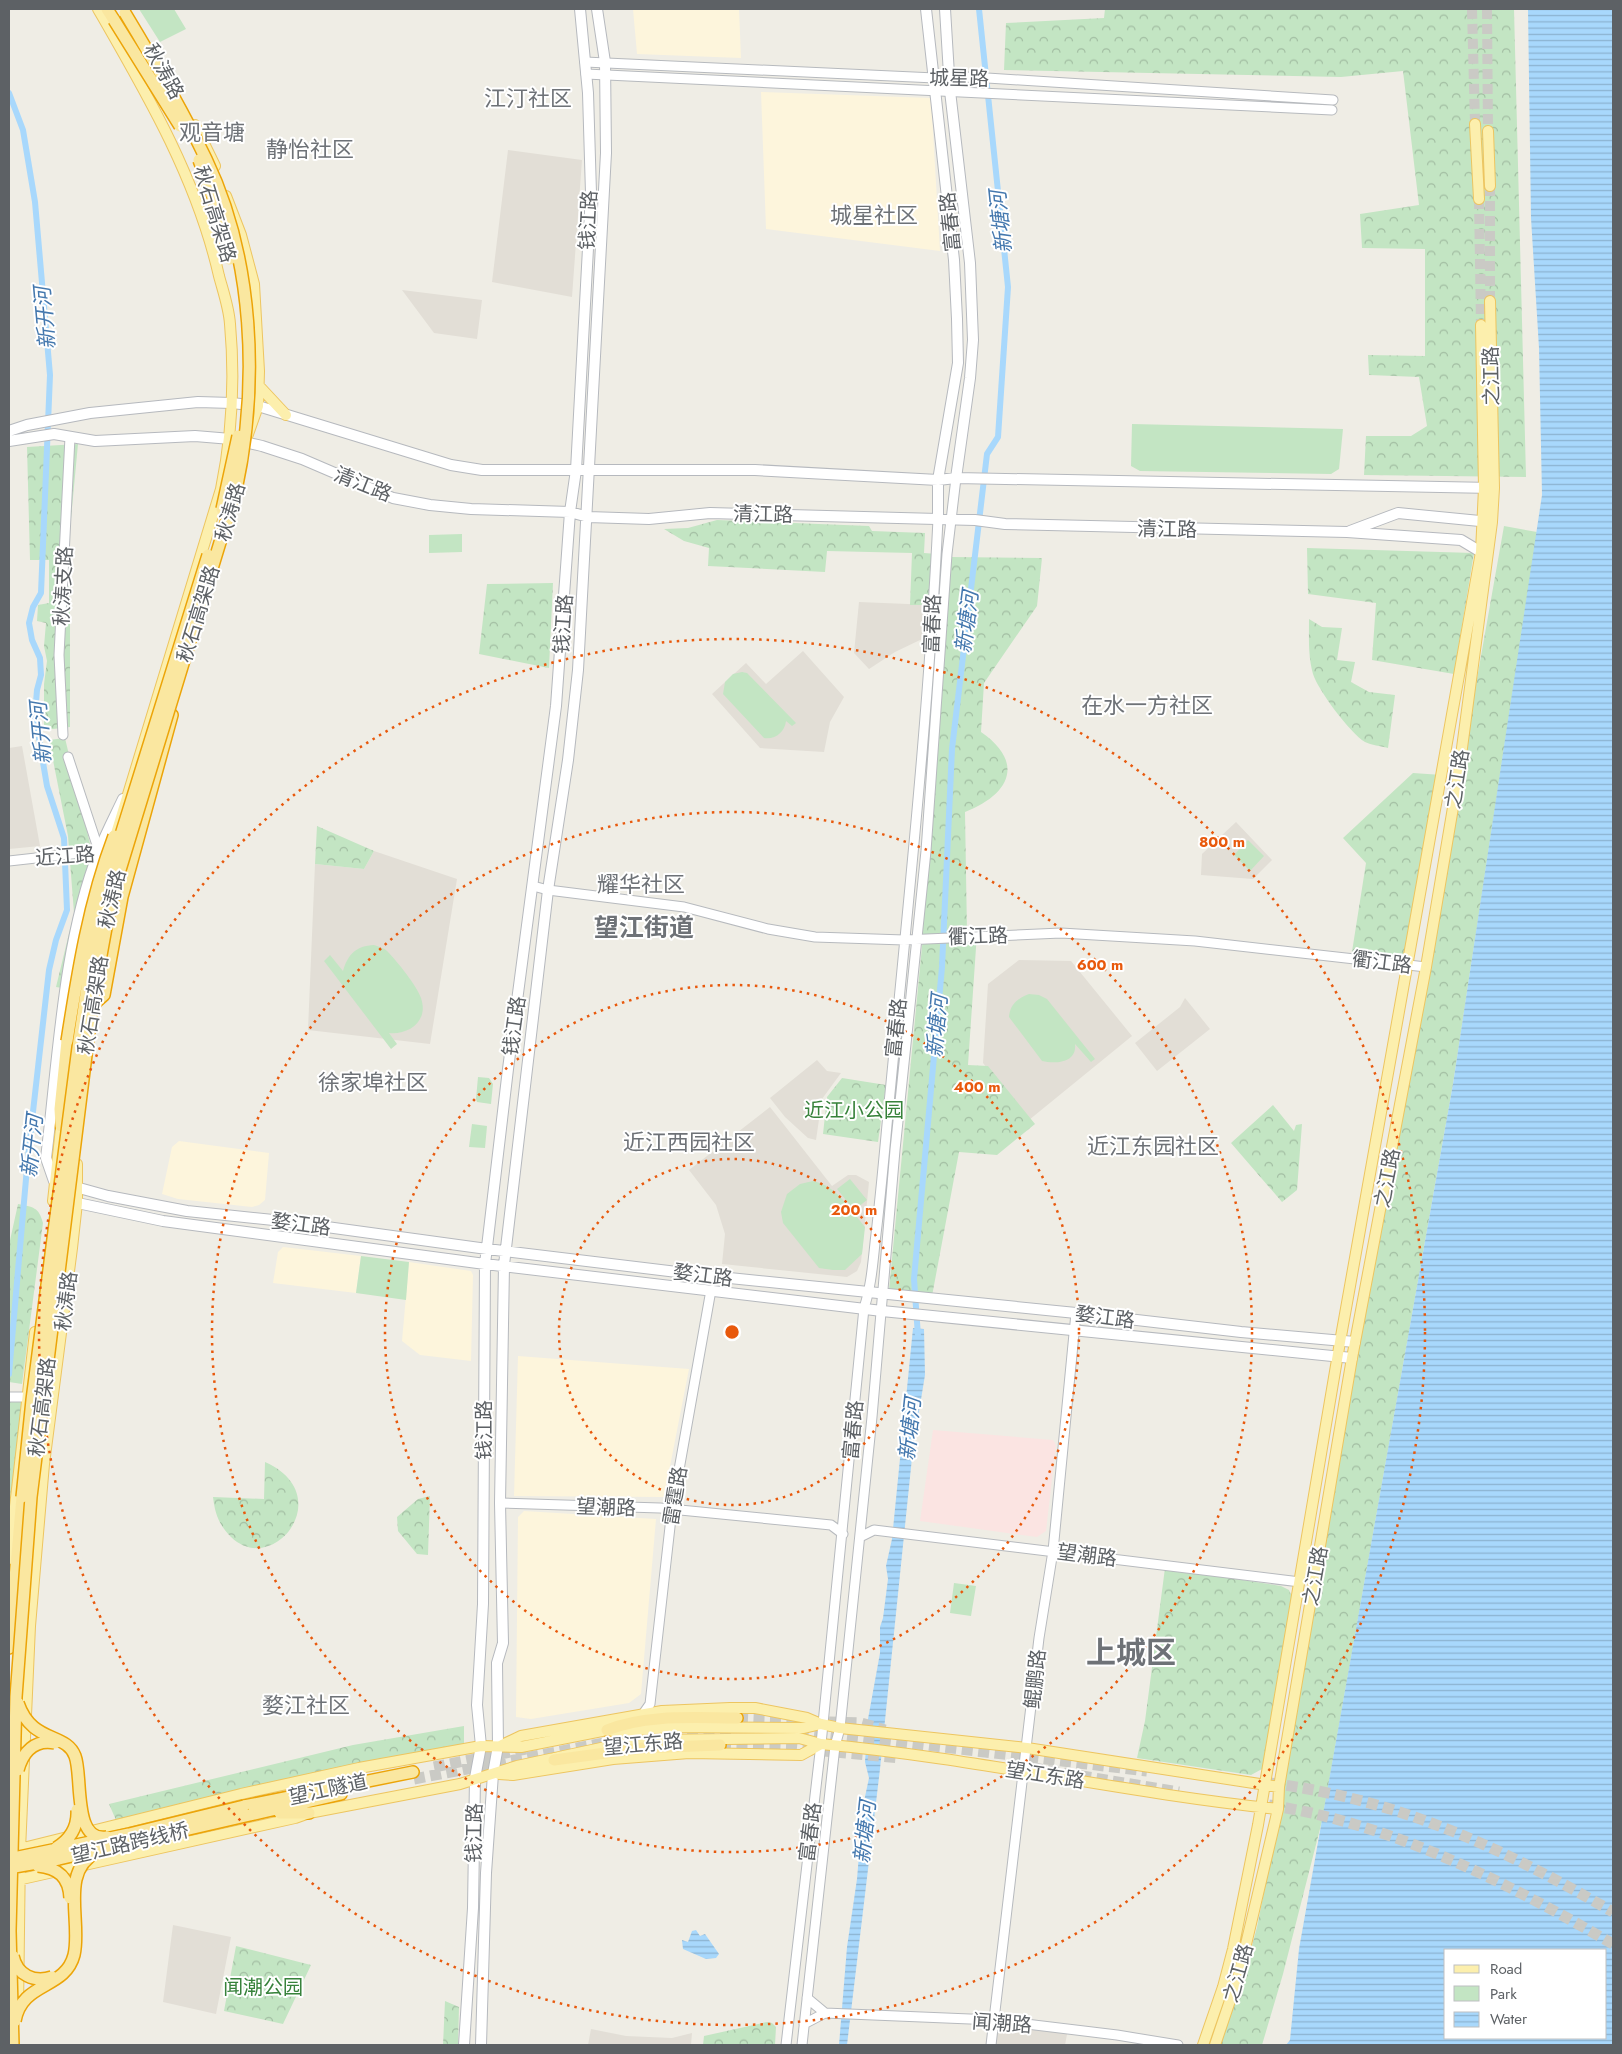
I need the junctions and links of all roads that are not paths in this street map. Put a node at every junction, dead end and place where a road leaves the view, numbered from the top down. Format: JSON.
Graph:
{"nodes":[{"id":1,"x":98,"y":9,"type":"edge"},
{"id":2,"x":107,"y":9,"type":"edge"},
{"id":3,"x":122,"y":9,"type":"edge"},
{"id":4,"x":129,"y":9,"type":"edge"},
{"id":5,"x":580,"y":9,"type":"edge"},
{"id":6,"x":597,"y":9,"type":"edge"},
{"id":7,"x":926,"y":9,"type":"edge"},
{"id":8,"x":944,"y":9,"type":"edge"},
{"id":9,"x":586,"y":62,"type":"junction"},
{"id":10,"x":605,"y":62,"type":"junction"},
{"id":11,"x":586,"y":74,"type":"junction"},
{"id":12,"x":605,"y":75,"type":"junction"},
{"id":13,"x":935,"y":78,"type":"junction"},
{"id":14,"x":950,"y":78,"type":"junction"},
{"id":15,"x":936,"y":91,"type":"junction"},
{"id":16,"x":950,"y":91,"type":"junction"},
{"id":17,"x":1475,"y":124,"type":"tunnel mouth"},
{"id":18,"x":1488,"y":131,"type":"tunnel mouth"},
{"id":19,"x":1490,"y":186,"type":"tunnel mouth"},
{"id":20,"x":1479,"y":199,"type":"tunnel mouth"},
{"id":21,"x":1490,"y":301,"type":"tunnel mouth"},
{"id":22,"x":1481,"y":325,"type":"tunnel mouth"},
{"id":23,"x":259,"y":386,"type":"junction"},
{"id":24,"x":232,"y":402,"type":"junction"},
{"id":25,"x":258,"y":406,"type":"junction"},
{"id":26,"x":286,"y":415,"type":"junction"},
{"id":27,"x":12,"y":435,"type":"edge"},
{"id":28,"x":70,"y":437,"type":"junction"},
{"id":29,"x":230,"y":439,"type":"junction"},
{"id":30,"x":245,"y":443,"type":"junction"},
{"id":31,"x":576,"y":470,"type":"junction"},
{"id":32,"x":589,"y":470,"type":"junction"},
{"id":33,"x":956,"y":478,"type":"junction"},
{"id":34,"x":938,"y":480,"type":"junction"},
{"id":35,"x":1489,"y":488,"type":"junction"},
{"id":36,"x":570,"y":512,"type":"junction"},
{"id":37,"x":588,"y":517,"type":"junction"},
{"id":38,"x":938,"y":519,"type":"junction"},
{"id":39,"x":951,"y":519,"type":"junction"},
{"id":40,"x":1488,"y":522,"type":"junction"},
{"id":41,"x":1347,"y":532,"type":"junction"},
{"id":42,"x":1481,"y":552,"type":"junction"},
{"id":43,"x":212,"y":571,"type":"junction"},
{"id":44,"x":189,"y":615,"type":"junction"},
{"id":45,"x":62,"y":735,"type":"dead end"},
{"id":46,"x":68,"y":757,"type":"dead end"},
{"id":47,"x":129,"y":786,"type":"junction"},
{"id":48,"x":98,"y":851,"type":"junction"},
{"id":49,"x":109,"y":854,"type":"junction"},
{"id":50,"x":121,"y":857,"type":"junction"},
{"id":51,"x":9,"y":860,"type":"edge"},
{"id":52,"x":533,"y":886,"type":"junction"},
{"id":53,"x":548,"y":890,"type":"junction"},
{"id":54,"x":916,"y":938,"type":"junction"},
{"id":55,"x":904,"y":940,"type":"junction"},
{"id":56,"x":1407,"y":964,"type":"junction"},
{"id":57,"x":1426,"y":968,"type":"junction"},
{"id":58,"x":95,"y":1003,"type":"junction"},
{"id":59,"x":61,"y":1126,"type":"junction"},
{"id":60,"x":54,"y":1181,"type":"junction"},
{"id":61,"x":76,"y":1186,"type":"junction"},
{"id":62,"x":54,"y":1198,"type":"junction"},
{"id":63,"x":77,"y":1203,"type":"junction"},
{"id":64,"x":487,"y":1249,"type":"junction"},
{"id":65,"x":505,"y":1251,"type":"junction"},
{"id":66,"x":486,"y":1264,"type":"junction"},
{"id":67,"x":504,"y":1265,"type":"junction"},
{"id":68,"x":711,"y":1290,"type":"junction"},
{"id":69,"x":870,"y":1293,"type":"junction"},
{"id":70,"x":882,"y":1294,"type":"junction"},
{"id":71,"x":864,"y":1308,"type":"junction"},
{"id":72,"x":882,"y":1311,"type":"junction"},
{"id":73,"x":1076,"y":1313,"type":"junction"},
{"id":74,"x":1074,"y":1331,"type":"junction"},
{"id":75,"x":1340,"y":1342,"type":"junction"},
{"id":76,"x":1355,"y":1342,"type":"junction"},
{"id":77,"x":1339,"y":1356,"type":"junction"},
{"id":78,"x":1352,"y":1358,"type":"junction"},
{"id":79,"x":10,"y":1396,"type":"edge"},
{"id":80,"x":26,"y":1397,"type":"junction"},
{"id":81,"x":53,"y":1399,"type":"junction"},
{"id":82,"x":500,"y":1503,"type":"junction"},
{"id":83,"x":672,"y":1509,"type":"junction"},
{"id":84,"x":844,"y":1518,"type":"junction"},
{"id":85,"x":862,"y":1520,"type":"junction"},
{"id":86,"x":830,"y":1525,"type":"junction"},
{"id":87,"x":877,"y":1531,"type":"junction"},
{"id":88,"x":843,"y":1534,"type":"junction"},
{"id":89,"x":860,"y":1537,"type":"junction"},
{"id":90,"x":1054,"y":1551,"type":"junction"},
{"id":91,"x":9,"y":1560,"type":"edge"},
{"id":92,"x":1300,"y":1582,"type":"junction"},
{"id":93,"x":9,"y":1648,"type":"edge"},
{"id":94,"x":16,"y":1697,"type":"junction"},
{"id":95,"x":650,"y":1704,"type":"junction"},
{"id":96,"x":662,"y":1711,"type":"junction"},
{"id":97,"x":642,"y":1714,"type":"junction"},
{"id":98,"x":737,"y":1718,"type":"tunnel mouth"},
{"id":99,"x":821,"y":1724,"type":"junction"},
{"id":100,"x":840,"y":1728,"type":"junction"},
{"id":101,"x":607,"y":1730,"type":"junction"},
{"id":102,"x":821,"y":1744,"type":"junction"},
{"id":103,"x":720,"y":1745,"type":"tunnel mouth"},
{"id":104,"x":482,"y":1746,"type":"junction"},
{"id":105,"x":498,"y":1746,"type":"junction"},
{"id":106,"x":835,"y":1746,"type":"junction"},
{"id":107,"x":1027,"y":1748,"type":"junction"},
{"id":108,"x":554,"y":1760,"type":"junction"},
{"id":109,"x":1024,"y":1771,"type":"junction"},
{"id":110,"x":493,"y":1774,"type":"junction"},
{"id":111,"x":413,"y":1775,"type":"tunnel mouth"},
{"id":112,"x":14,"y":1778,"type":"junction"},
{"id":113,"x":475,"y":1778,"type":"junction"},
{"id":114,"x":1264,"y":1786,"type":"junction"},
{"id":115,"x":1279,"y":1787,"type":"junction"},
{"id":116,"x":1262,"y":1808,"type":"junction"},
{"id":117,"x":1278,"y":1809,"type":"junction"},
{"id":118,"x":249,"y":1812,"type":"junction"},
{"id":119,"x":309,"y":1813,"type":"junction"},
{"id":120,"x":129,"y":1834,"type":"junction"},
{"id":121,"x":104,"y":1849,"type":"junction"},
{"id":122,"x":20,"y":1850,"type":"junction"},
{"id":123,"x":9,"y":1851,"type":"edge"},
{"id":124,"x":48,"y":1853,"type":"junction"},
{"id":125,"x":9,"y":1859,"type":"edge"},
{"id":126,"x":24,"y":1865,"type":"junction"},
{"id":127,"x":9,"y":1868,"type":"edge"},
{"id":128,"x":14,"y":1881,"type":"edge"},
{"id":129,"x":10,"y":1943,"type":"junction"},
{"id":130,"x":807,"y":1998,"type":"junction"},
{"id":131,"x":825,"y":2014,"type":"junction"},
{"id":132,"x":994,"y":2020,"type":"junction"},
{"id":133,"x":804,"y":2024,"type":"junction"},
{"id":134,"x":14,"y":2042,"type":"edge"},
{"id":135,"x":464,"y":2045,"type":"edge"},
{"id":136,"x":481,"y":2045,"type":"edge"},
{"id":137,"x":786,"y":2045,"type":"edge"},
{"id":138,"x":802,"y":2045,"type":"edge"},
{"id":139,"x":991,"y":2045,"type":"edge"},
{"id":140,"x":1178,"y":2045,"type":"edge"},
{"id":141,"x":1203,"y":2045,"type":"edge"},
{"id":142,"x":1215,"y":2045,"type":"edge"}],
"edges":[{"from":1,"to":24,"type":"main road","name":"秋涛路"},
{"from":2,"to":44,"type":"highway","name":"秋石高架路","bridge":true},
{"from":3,"to":43,"type":"highway","name":"秋石高架路","bridge":true},
{"from":4,"to":23,"type":"main road","name":"秋涛路"},
{"from":5,"to":9,"type":"main road","name":"钱江路"},
{"from":6,"to":10,"type":"main road","name":"钱江路"},
{"from":7,"to":13,"type":"main road","name":"富春路"},
{"from":8,"to":14,"type":"main road","name":"富春路"},
{"from":9,"to":10,"type":"street","name":"城星路"},
{"from":9,"to":11,"type":"main road","name":"钱江路"},
{"from":10,"to":12,"type":"main road","name":"钱江路"},
{"from":10,"to":13,"type":"street","name":"城星路"},
{"from":11,"to":12,"type":"street","name":"城星路"},
{"from":11,"to":31,"type":"main road","name":"钱江路"},
{"from":12,"to":15,"type":"street","name":"城星路"},
{"from":12,"to":32,"type":"main road","name":"钱江路"},
{"from":13,"to":14,"type":"street","name":"城星路"},
{"from":13,"to":15,"type":"main road","name":"富春路"},
{"from":14,"to":16,"type":"main road","name":"富春路"},
{"from":14,"to":16,"type":"street","name":"城星路"},
{"from":15,"to":16,"type":"street","name":"城星路"},
{"from":15,"to":34,"type":"main road","name":"富春路"},
{"from":16,"to":33,"type":"main road","name":"富春路"},
{"from":17,"to":20,"type":"main road"},
{"from":18,"to":19,"type":"main road"},
{"from":21,"to":35,"type":"main road","name":"之江路"},
{"from":22,"to":35,"type":"main road","name":"之江路"},
{"from":23,"to":25,"type":"main road","name":"秋涛路"},
{"from":23,"to":26,"type":"main road"},
{"from":24,"to":25,"type":"main road","name":"清江路"},
{"from":24,"to":27,"type":"main road","name":"清江路"},
{"from":24,"to":29,"type":"main road","name":"秋涛路"},
{"from":25,"to":26,"type":"main road","name":"清江路"},
{"from":25,"to":30,"type":"main road","name":"秋涛路"},
{"from":26,"to":31,"type":"main road","name":"清江路"},
{"from":27,"to":28,"type":"main road","name":"清江路"},
{"from":28,"to":29,"type":"main road","name":"清江路"},
{"from":28,"to":45,"type":"street","name":"秋涛支路"},
{"from":29,"to":30,"type":"main road","name":"清江路"},
{"from":29,"to":47,"type":"main road","name":"秋涛路"},
{"from":30,"to":36,"type":"main road","name":"清江路"},
{"from":30,"to":50,"type":"main road","name":"秋涛路"},
{"from":31,"to":32,"type":"main road","name":"清江路"},
{"from":31,"to":36,"type":"main road","name":"钱江路"},
{"from":32,"to":34,"type":"main road","name":"清江路"},
{"from":32,"to":37,"type":"main road","name":"钱江路"},
{"from":33,"to":34,"type":"main road","name":"清江路"},
{"from":33,"to":35,"type":"main road","name":"清江路"},
{"from":33,"to":39,"type":"street","name":"富春路"},
{"from":34,"to":38,"type":"main road","name":"富春路"},
{"from":35,"to":40,"type":"main road","name":"之江路"},
{"from":36,"to":37,"type":"main road","name":"清江路"},
{"from":36,"to":52,"type":"main road","name":"钱江路"},
{"from":37,"to":38,"type":"main road","name":"清江路"},
{"from":37,"to":53,"type":"main road","name":"钱江路"},
{"from":38,"to":39,"type":"main road","name":"清江路"},
{"from":38,"to":55,"type":"street","name":"富春路"},
{"from":39,"to":41,"type":"main road","name":"清江路"},
{"from":39,"to":54,"type":"street","name":"富春路"},
{"from":40,"to":41,"type":"main road"},
{"from":40,"to":42,"type":"main road","name":"之江路"},
{"from":40,"to":57,"type":"main road","name":"之江路"},
{"from":41,"to":42,"type":"main road","name":"清江路"},
{"from":42,"to":56,"type":"main road","name":"之江路"},
{"from":43,"to":58,"type":"highway","bridge":true},
{"from":43,"to":94,"type":"highway","name":"秋石高架路","bridge":true},
{"from":44,"to":59,"type":"highway","bridge":true},
{"from":44,"to":93,"type":"highway","name":"秋石高架路","bridge":true},
{"from":46,"to":48,"type":"street"},
{"from":47,"to":48,"type":"main road"},
{"from":47,"to":49,"type":"main road","name":"秋涛路"},
{"from":48,"to":49,"type":"street","name":"近江路"},
{"from":48,"to":51,"type":"street","name":"近江路"},
{"from":48,"to":60,"type":"main road"},
{"from":49,"to":50,"type":"street","name":"近江路"},
{"from":49,"to":59,"type":"main road","name":"秋涛路"},
{"from":50,"to":58,"type":"main road","name":"秋涛路"},
{"from":52,"to":53,"type":"street","name":"衢江路"},
{"from":52,"to":64,"type":"main road","name":"钱江路"},
{"from":53,"to":55,"type":"street","name":"衢江路"},
{"from":53,"to":65,"type":"main road","name":"钱江路"},
{"from":54,"to":55,"type":"street","name":"衢江路"},
{"from":54,"to":56,"type":"street","name":"衢江路"},
{"from":54,"to":70,"type":"street","name":"富春路"},
{"from":55,"to":69,"type":"street","name":"富春路"},
{"from":56,"to":57,"type":"street","name":"衢江路"},
{"from":56,"to":75,"type":"main road","name":"之江路"},
{"from":57,"to":76,"type":"main road","name":"之江路"},
{"from":58,"to":61,"type":"main road","name":"秋涛路"},
{"from":59,"to":60,"type":"main road","name":"秋涛路"},
{"from":60,"to":61,"type":"main road","name":"婺江路"},
{"from":60,"to":62,"type":"main road","name":"秋涛路"},
{"from":61,"to":63,"type":"main road","name":"秋涛路"},
{"from":61,"to":64,"type":"main road","name":"婺江路"},
{"from":62,"to":63,"type":"main road","name":"婺江路"},
{"from":62,"to":80,"type":"main road","name":"秋涛路"},
{"from":63,"to":66,"type":"main road","name":"婺江路"},
{"from":63,"to":81,"type":"main road","name":"秋涛路"},
{"from":64,"to":65,"type":"main road","name":"婺江路"},
{"from":64,"to":66,"type":"main road","name":"钱江路"},
{"from":65,"to":67,"type":"main road","name":"钱江路"},
{"from":65,"to":69,"type":"main road","name":"婺江路"},
{"from":66,"to":67,"type":"main road","name":"婺江路"},
{"from":66,"to":104,"type":"main road","name":"钱江路"},
{"from":67,"to":68,"type":"main road","name":"婺江路"},
{"from":67,"to":82,"type":"main road","name":"钱江路"},
{"from":68,"to":71,"type":"main road","name":"婺江路"},
{"from":68,"to":83,"type":"street","name":"雷霆路"},
{"from":69,"to":70,"type":"main road","name":"婺江路"},
{"from":69,"to":71,"type":"street","name":"富春路"},
{"from":70,"to":72,"type":"street","name":"富春路"},
{"from":70,"to":73,"type":"main road","name":"婺江路"},
{"from":71,"to":72,"type":"main road","name":"婺江路"},
{"from":71,"to":84,"type":"street","name":"富春路"},
{"from":72,"to":74,"type":"main road","name":"婺江路"},
{"from":72,"to":85,"type":"street","name":"富春路"},
{"from":73,"to":74,"type":"street","name":"鲲鹏路"},
{"from":73,"to":75,"type":"main road","name":"婺江路"},
{"from":74,"to":77,"type":"main road","name":"婺江路"},
{"from":74,"to":90,"type":"street","name":"鲲鹏路"},
{"from":75,"to":76,"type":"main road","name":"婺江路"},
{"from":75,"to":77,"type":"main road","name":"之江路"},
{"from":76,"to":78,"type":"main road","name":"之江路"},
{"from":77,"to":78,"type":"main road","name":"婺江路"},
{"from":77,"to":92,"type":"main road","name":"之江路"},
{"from":78,"to":115,"type":"main road","name":"之江路"},
{"from":79,"to":80,"type":"street"},
{"from":80,"to":81,"type":"street"},
{"from":80,"to":91,"type":"main road","name":"秋涛路"},
{"from":81,"to":122,"type":"main road","name":"秋涛路"},
{"from":82,"to":83,"type":"street","name":"望潮路"},
{"from":82,"to":105,"type":"main road","name":"钱江路"},
{"from":83,"to":86,"type":"street","name":"望潮路"},
{"from":83,"to":95,"type":"street","name":"雷霆路"},
{"from":84,"to":86,"type":"street"},
{"from":84,"to":88,"type":"street","name":"富春路"},
{"from":85,"to":87,"type":"street"},
{"from":85,"to":89,"type":"street","name":"富春路"},
{"from":86,"to":88,"type":"street","name":"望潮路"},
{"from":87,"to":89,"type":"street"},
{"from":87,"to":90,"type":"street","name":"望潮路"},
{"from":88,"to":99,"type":"street","name":"富春路"},
{"from":89,"to":100,"type":"street","name":"富春路"},
{"from":90,"to":92,"type":"street","name":"望潮路"},
{"from":90,"to":107,"type":"street","name":"鲲鹏路"},
{"from":92,"to":114,"type":"main road","name":"之江路"},
{"from":94,"to":112,"type":"highway","name":"秋石高架路","bridge":true},
{"from":94,"to":120,"type":"highway","bridge":true},
{"from":95,"to":96,"type":"street"},
{"from":95,"to":97,"type":"street"},
{"from":96,"to":97,"type":"main road"},
{"from":96,"to":99,"type":"main road"},
{"from":97,"to":105,"type":"main road"},
{"from":98,"to":101,"type":"highway"},
{"from":99,"to":100,"type":"main road","name":"望江东路"},
{"from":99,"to":101,"type":"main road","name":"望江东路"},
{"from":99,"to":102,"type":"street","name":"富春路"},
{"from":100,"to":106,"type":"street","name":"富春路"},
{"from":100,"to":107,"type":"main road","name":"望江东路"},
{"from":101,"to":105,"type":"main road","name":"望江东路"},
{"from":102,"to":106,"type":"main road","name":"望江东路"},
{"from":102,"to":108,"type":"main road","name":"望江东路"},
{"from":102,"to":110,"type":"main road"},
{"from":102,"to":137,"type":"street","name":"富春路"},
{"from":103,"to":108,"type":"highway"},
{"from":104,"to":105,"type":"main road","name":"望江东路"},
{"from":104,"to":113,"type":"main road","name":"钱江路"},
{"from":104,"to":122,"type":"main road","name":"望江东路"},
{"from":105,"to":110,"type":"main road","name":"钱江路"},
{"from":106,"to":109,"type":"main road","name":"望江东路"},
{"from":106,"to":130,"type":"street","name":"富春路"},
{"from":107,"to":109,"type":"street","name":"鲲鹏路"},
{"from":107,"to":114,"type":"main road","name":"望江东路"},
{"from":108,"to":110,"type":"main road","name":"望江东路"},
{"from":109,"to":116,"type":"main road","name":"望江东路"},
{"from":109,"to":132,"type":"street","name":"鲲鹏路"},
{"from":110,"to":113,"type":"main road","name":"望江东路"},
{"from":110,"to":136,"type":"main road","name":"钱江路"},
{"from":111,"to":118,"type":"highway","name":"望江隧道"},
{"from":112,"to":124,"type":"highway","bridge":true},
{"from":112,"to":129,"type":"highway","name":"秋石高架路","bridge":true},
{"from":113,"to":119,"type":"main road","name":"望江东路"},
{"from":113,"to":135,"type":"main road","name":"钱江路"},
{"from":114,"to":115,"type":"main road","name":"望江东路"},
{"from":114,"to":116,"type":"main road","name":"之江路"},
{"from":115,"to":117,"type":"main road","name":"之江路"},
{"from":116,"to":117,"type":"main road","name":"望江东路"},
{"from":116,"to":141,"type":"main road","name":"之江路"},
{"from":117,"to":142,"type":"main road","name":"之江路"},
{"from":118,"to":119,"type":"highway"},
{"from":118,"to":120,"type":"highway","name":"望江路跨线桥","bridge":true},
{"from":118,"to":121,"type":"highway","name":"望江路跨线桥","bridge":true},
{"from":119,"to":128,"type":"main road","name":"望江东路"},
{"from":120,"to":124,"type":"highway","name":"望江路跨线桥","bridge":true},
{"from":121,"to":126,"type":"highway","name":"望江路跨线桥","bridge":true},
{"from":121,"to":134,"type":"highway","bridge":true},
{"from":122,"to":123,"type":"main road","name":"望江东路"},
{"from":122,"to":128,"type":"main road","name":"秋涛路"},
{"from":124,"to":125,"type":"highway","name":"望江路跨线桥","bridge":true},
{"from":126,"to":127,"type":"highway","name":"望江路跨线桥","bridge":true},
{"from":126,"to":129,"type":"highway","bridge":true},
{"from":128,"to":134,"type":"main road","name":"秋涛路"},
{"from":129,"to":134,"type":"highway","name":"秋石高架路","bridge":true},
{"from":130,"to":131,"type":"street"},
{"from":130,"to":133,"type":"street","name":"富春路"},
{"from":131,"to":132,"type":"street","name":"闻潮路"},
{"from":131,"to":133,"type":"street","name":"闻潮路"},
{"from":132,"to":139,"type":"street","name":"鲲鹏路"},
{"from":132,"to":140,"type":"street","name":"闻潮路"},
{"from":133,"to":138,"type":"street","name":"富春路"}]}
